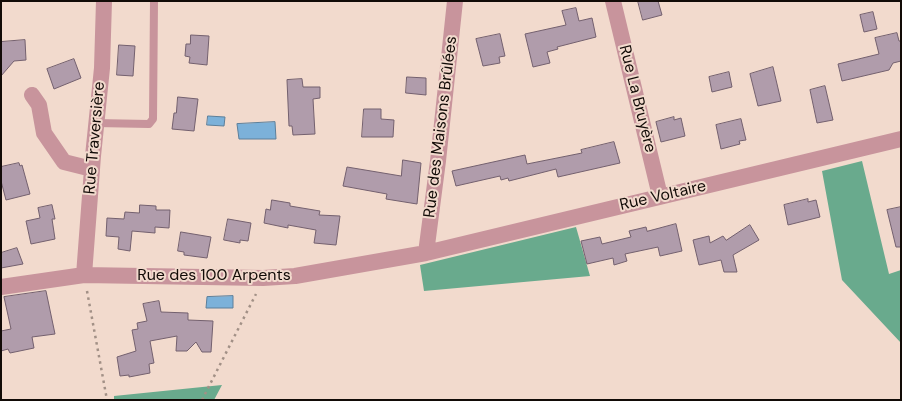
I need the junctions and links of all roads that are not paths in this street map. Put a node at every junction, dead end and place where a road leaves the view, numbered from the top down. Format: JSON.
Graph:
{"nodes":[{"id":1,"x":104,"y":1,"type":"edge"},
{"id":2,"x":154,"y":1,"type":"edge"},
{"id":3,"x":456,"y":1,"type":"edge"},
{"id":4,"x":613,"y":1,"type":"edge"},
{"id":5,"x":32,"y":95,"type":"dead end"},
{"id":6,"x":96,"y":123,"type":"junction"},
{"id":7,"x":901,"y":139,"type":"edge"},
{"id":8,"x":92,"y":169,"type":"junction"},
{"id":9,"x":660,"y":196,"type":"junction"},
{"id":10,"x":426,"y":253,"type":"junction"},
{"id":11,"x":84,"y":275,"type":"junction"},
{"id":12,"x":1,"y":287,"type":"edge"}],
"edges":[{"from":1,"to":6,"type":"street","name":"Rue Traversière"},
{"from":2,"to":6,"type":"lane"},
{"from":3,"to":10,"type":"street","name":"Rue des Maisons Brûlées"},
{"from":4,"to":9,"type":"street","name":"Rue La Bruyère"},
{"from":5,"to":8,"type":"street"},
{"from":6,"to":8,"type":"street","name":"Rue Traversière"},
{"from":7,"to":9,"type":"street","name":"Rue Voltaire"},
{"from":8,"to":11,"type":"street","name":"Rue Traversière"},
{"from":9,"to":10,"type":"street","name":"Rue Voltaire"},
{"from":10,"to":11,"type":"street","name":"Rue des 100 Arpents"},
{"from":11,"to":12,"type":"street","name":"Rue des 100 Arpents"}]}
